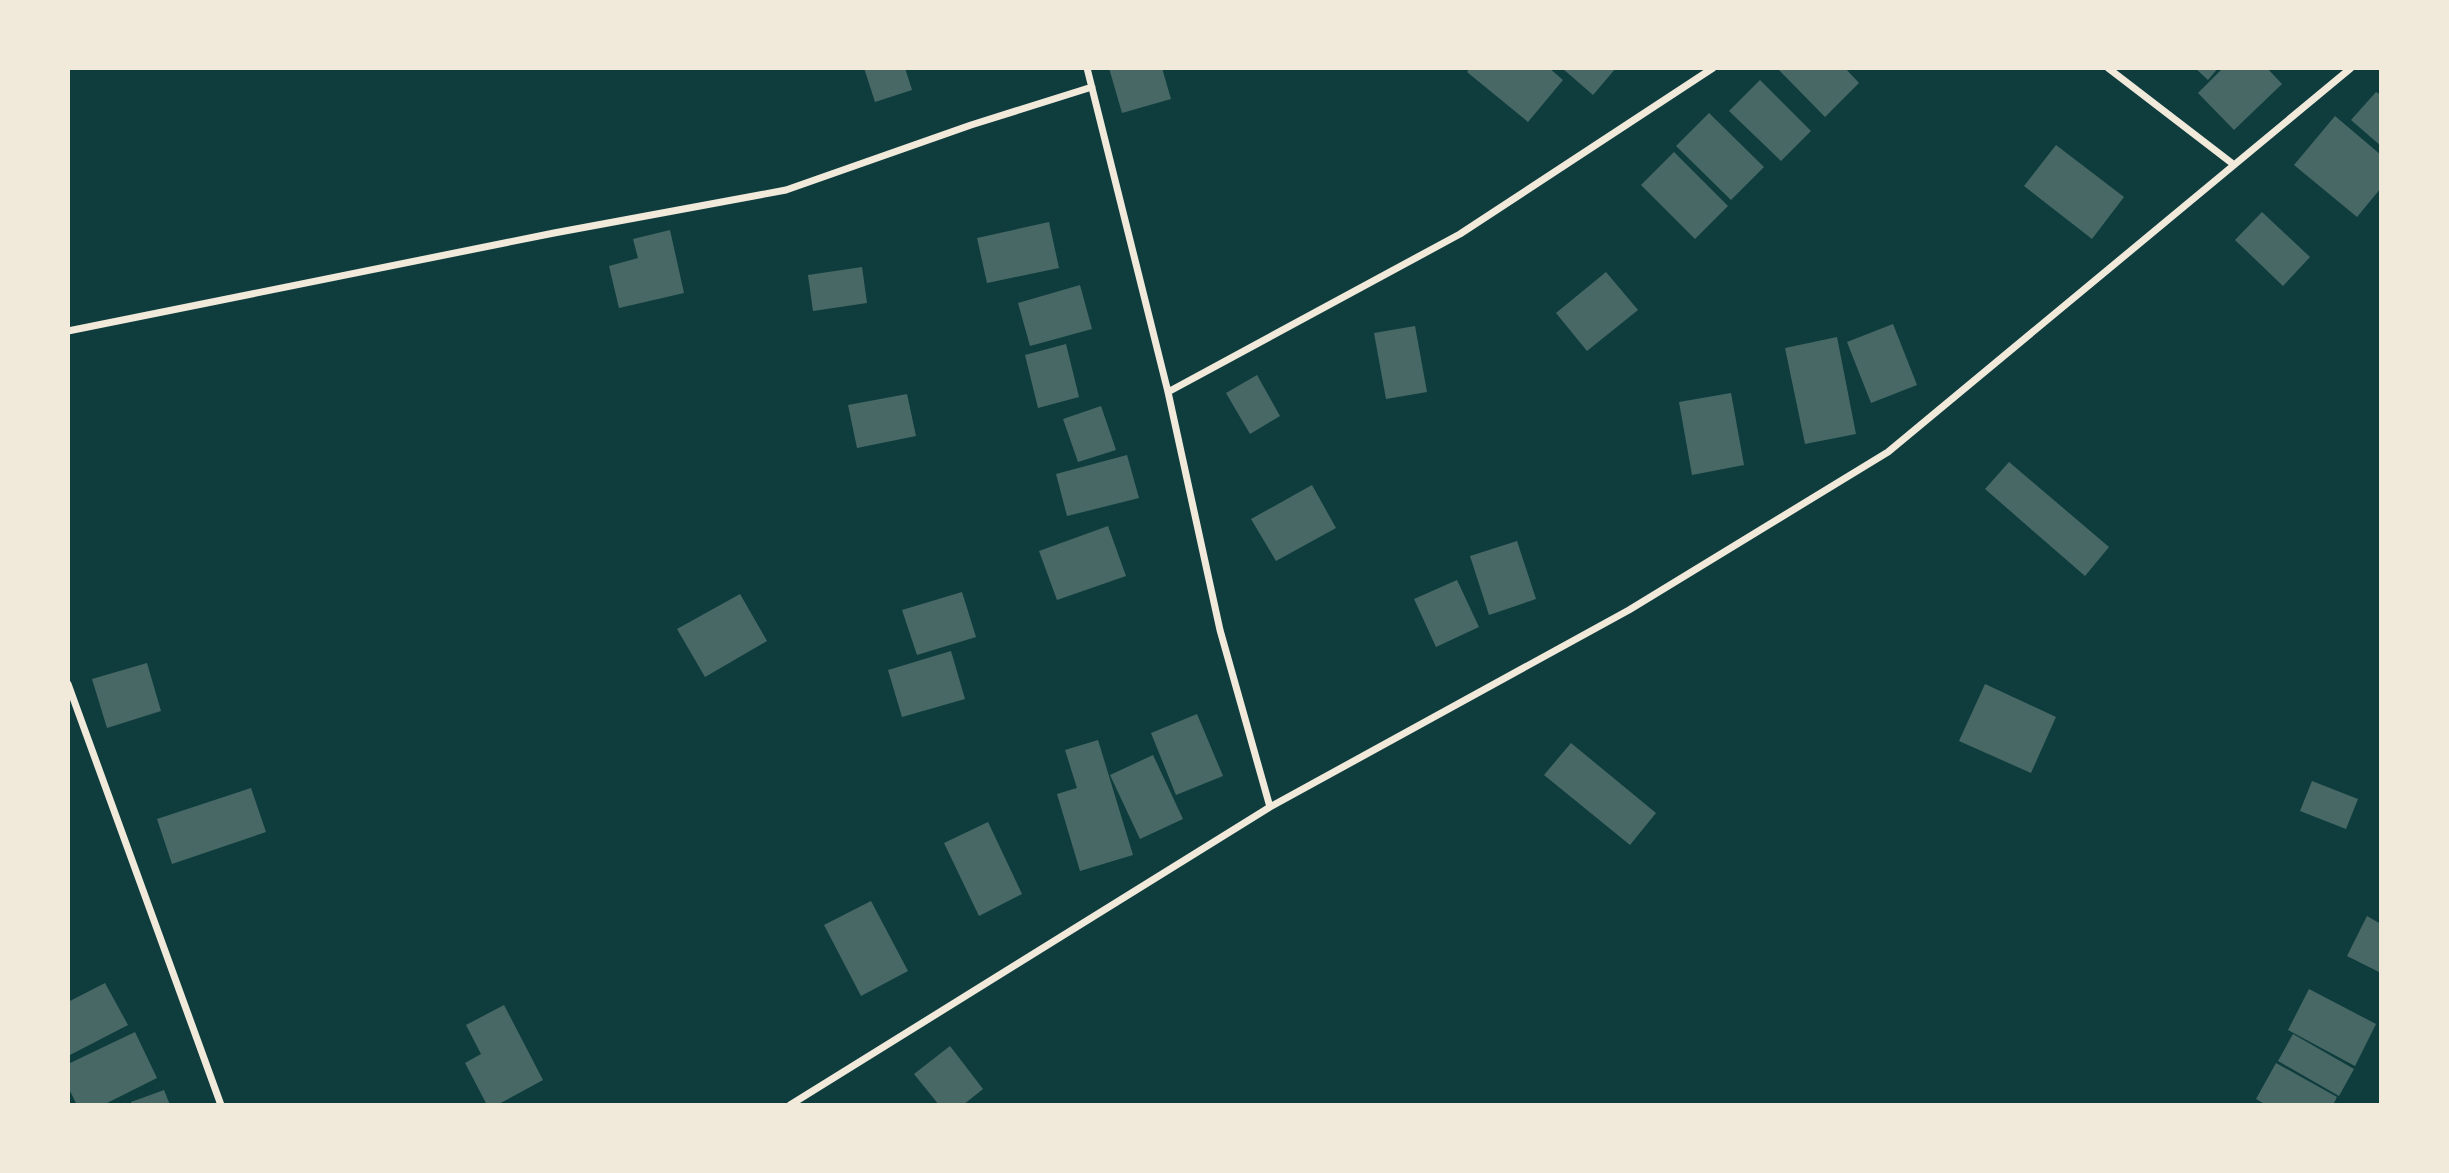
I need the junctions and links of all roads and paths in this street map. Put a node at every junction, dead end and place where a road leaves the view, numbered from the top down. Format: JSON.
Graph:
{"nodes":[{"id":1,"x":1087,"y":68,"type":"edge"},
{"id":2,"x":1713,"y":68,"type":"edge"},
{"id":3,"x":2108,"y":68,"type":"edge"},
{"id":4,"x":2351,"y":68,"type":"edge"},
{"id":5,"x":1092,"y":87,"type":"junction"},
{"id":6,"x":2233,"y":164,"type":"junction"},
{"id":7,"x":68,"y":331,"type":"edge"},
{"id":8,"x":1168,"y":391,"type":"junction"},
{"id":9,"x":68,"y":684,"type":"edge"},
{"id":10,"x":1270,"y":807,"type":"junction"},
{"id":11,"x":221,"y":1105,"type":"edge"},
{"id":12,"x":790,"y":1105,"type":"edge"}],
"edges":[{"from":1,"to":5,"type":"street"},
{"from":2,"to":8,"type":"street"},
{"from":3,"to":6,"type":"street"},
{"from":4,"to":6,"type":"street"},
{"from":5,"to":7,"type":"street"},
{"from":5,"to":8,"type":"street"},
{"from":6,"to":10,"type":"street"},
{"from":8,"to":10,"type":"street"},
{"from":9,"to":11,"type":"street"},
{"from":10,"to":12,"type":"street"}]}
